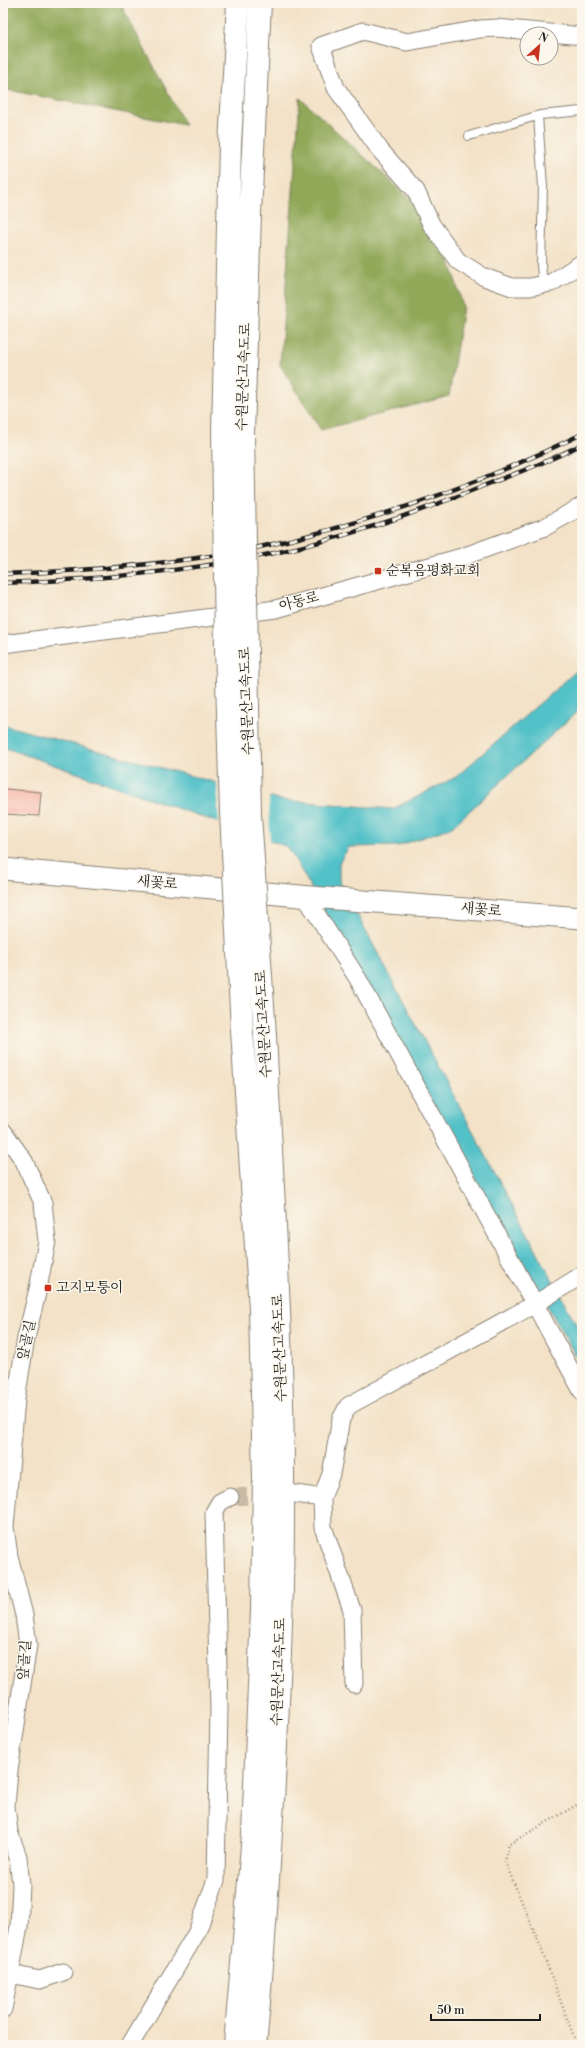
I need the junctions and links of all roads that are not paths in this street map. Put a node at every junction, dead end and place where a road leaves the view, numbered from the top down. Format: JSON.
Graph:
{"nodes":[{"id":1,"x":238,"y":3,"type":"edge"},
{"id":2,"x":260,"y":3,"type":"edge"},
{"id":3,"x":582,"y":36,"type":"edge"},
{"id":4,"x":582,"y":111,"type":"edge"},
{"id":5,"x":538,"y":116,"type":"junction"},
{"id":6,"x":469,"y":136,"type":"dead end"},
{"id":7,"x":582,"y":263,"type":"edge"},
{"id":8,"x":543,"y":285,"type":"junction"},
{"id":9,"x":233,"y":432,"type":"junction"},
{"id":10,"x":582,"y":506,"type":"edge"},
{"id":11,"x":3,"y":644,"type":"edge"},
{"id":12,"x":3,"y":869,"type":"edge"},
{"id":13,"x":308,"y":897,"type":"junction"},
{"id":14,"x":582,"y":918,"type":"edge"},
{"id":15,"x":3,"y":1131,"type":"edge"},
{"id":16,"x":578,"y":1278,"type":"edge"},
{"id":17,"x":537,"y":1303,"type":"junction"},
{"id":18,"x":582,"y":1391,"type":"edge"},
{"id":19,"x":296,"y":1494,"type":"dead end"},
{"id":20,"x":230,"y":1497,"type":"tunnel mouth"},
{"id":21,"x":322,"y":1498,"type":"junction"},
{"id":22,"x":354,"y":1684,"type":"dead end"},
{"id":23,"x":64,"y":1972,"type":"dead end"},
{"id":24,"x":10,"y":1974,"type":"junction"},
{"id":25,"x":3,"y":2009,"type":"edge"},
{"id":26,"x":130,"y":2045,"type":"edge"},
{"id":27,"x":236,"y":2045,"type":"edge"},
{"id":28,"x":255,"y":2045,"type":"edge"}],
"edges":[{"from":1,"to":9,"type":"highway","name":"수원문산고속도로"},
{"from":2,"to":9,"type":"highway","name":"수원문산고속도로"},
{"from":3,"to":8,"type":"street"},
{"from":4,"to":5,"type":"lane"},
{"from":5,"to":6,"type":"lane"},
{"from":5,"to":8,"type":"lane"},
{"from":7,"to":8,"type":"street"},
{"from":9,"to":27,"type":"highway","name":"수원문산고속도로","bridge":true},
{"from":9,"to":28,"type":"highway","name":"수원문산고속도로","bridge":true},
{"from":10,"to":11,"type":"street","name":"아동로"},
{"from":12,"to":13,"type":"street","name":"새꽃로"},
{"from":13,"to":14,"type":"street","name":"새꽃로"},
{"from":13,"to":17,"type":"street"},
{"from":15,"to":24,"type":"street","name":"앞골길"},
{"from":16,"to":17,"type":"street"},
{"from":17,"to":18,"type":"street"},
{"from":17,"to":21,"type":"street"},
{"from":19,"to":21,"type":"street"},
{"from":20,"to":26,"type":"street"},
{"from":21,"to":22,"type":"street"},
{"from":23,"to":24,"type":"street"},
{"from":24,"to":25,"type":"street","name":"앞골길"}]}
